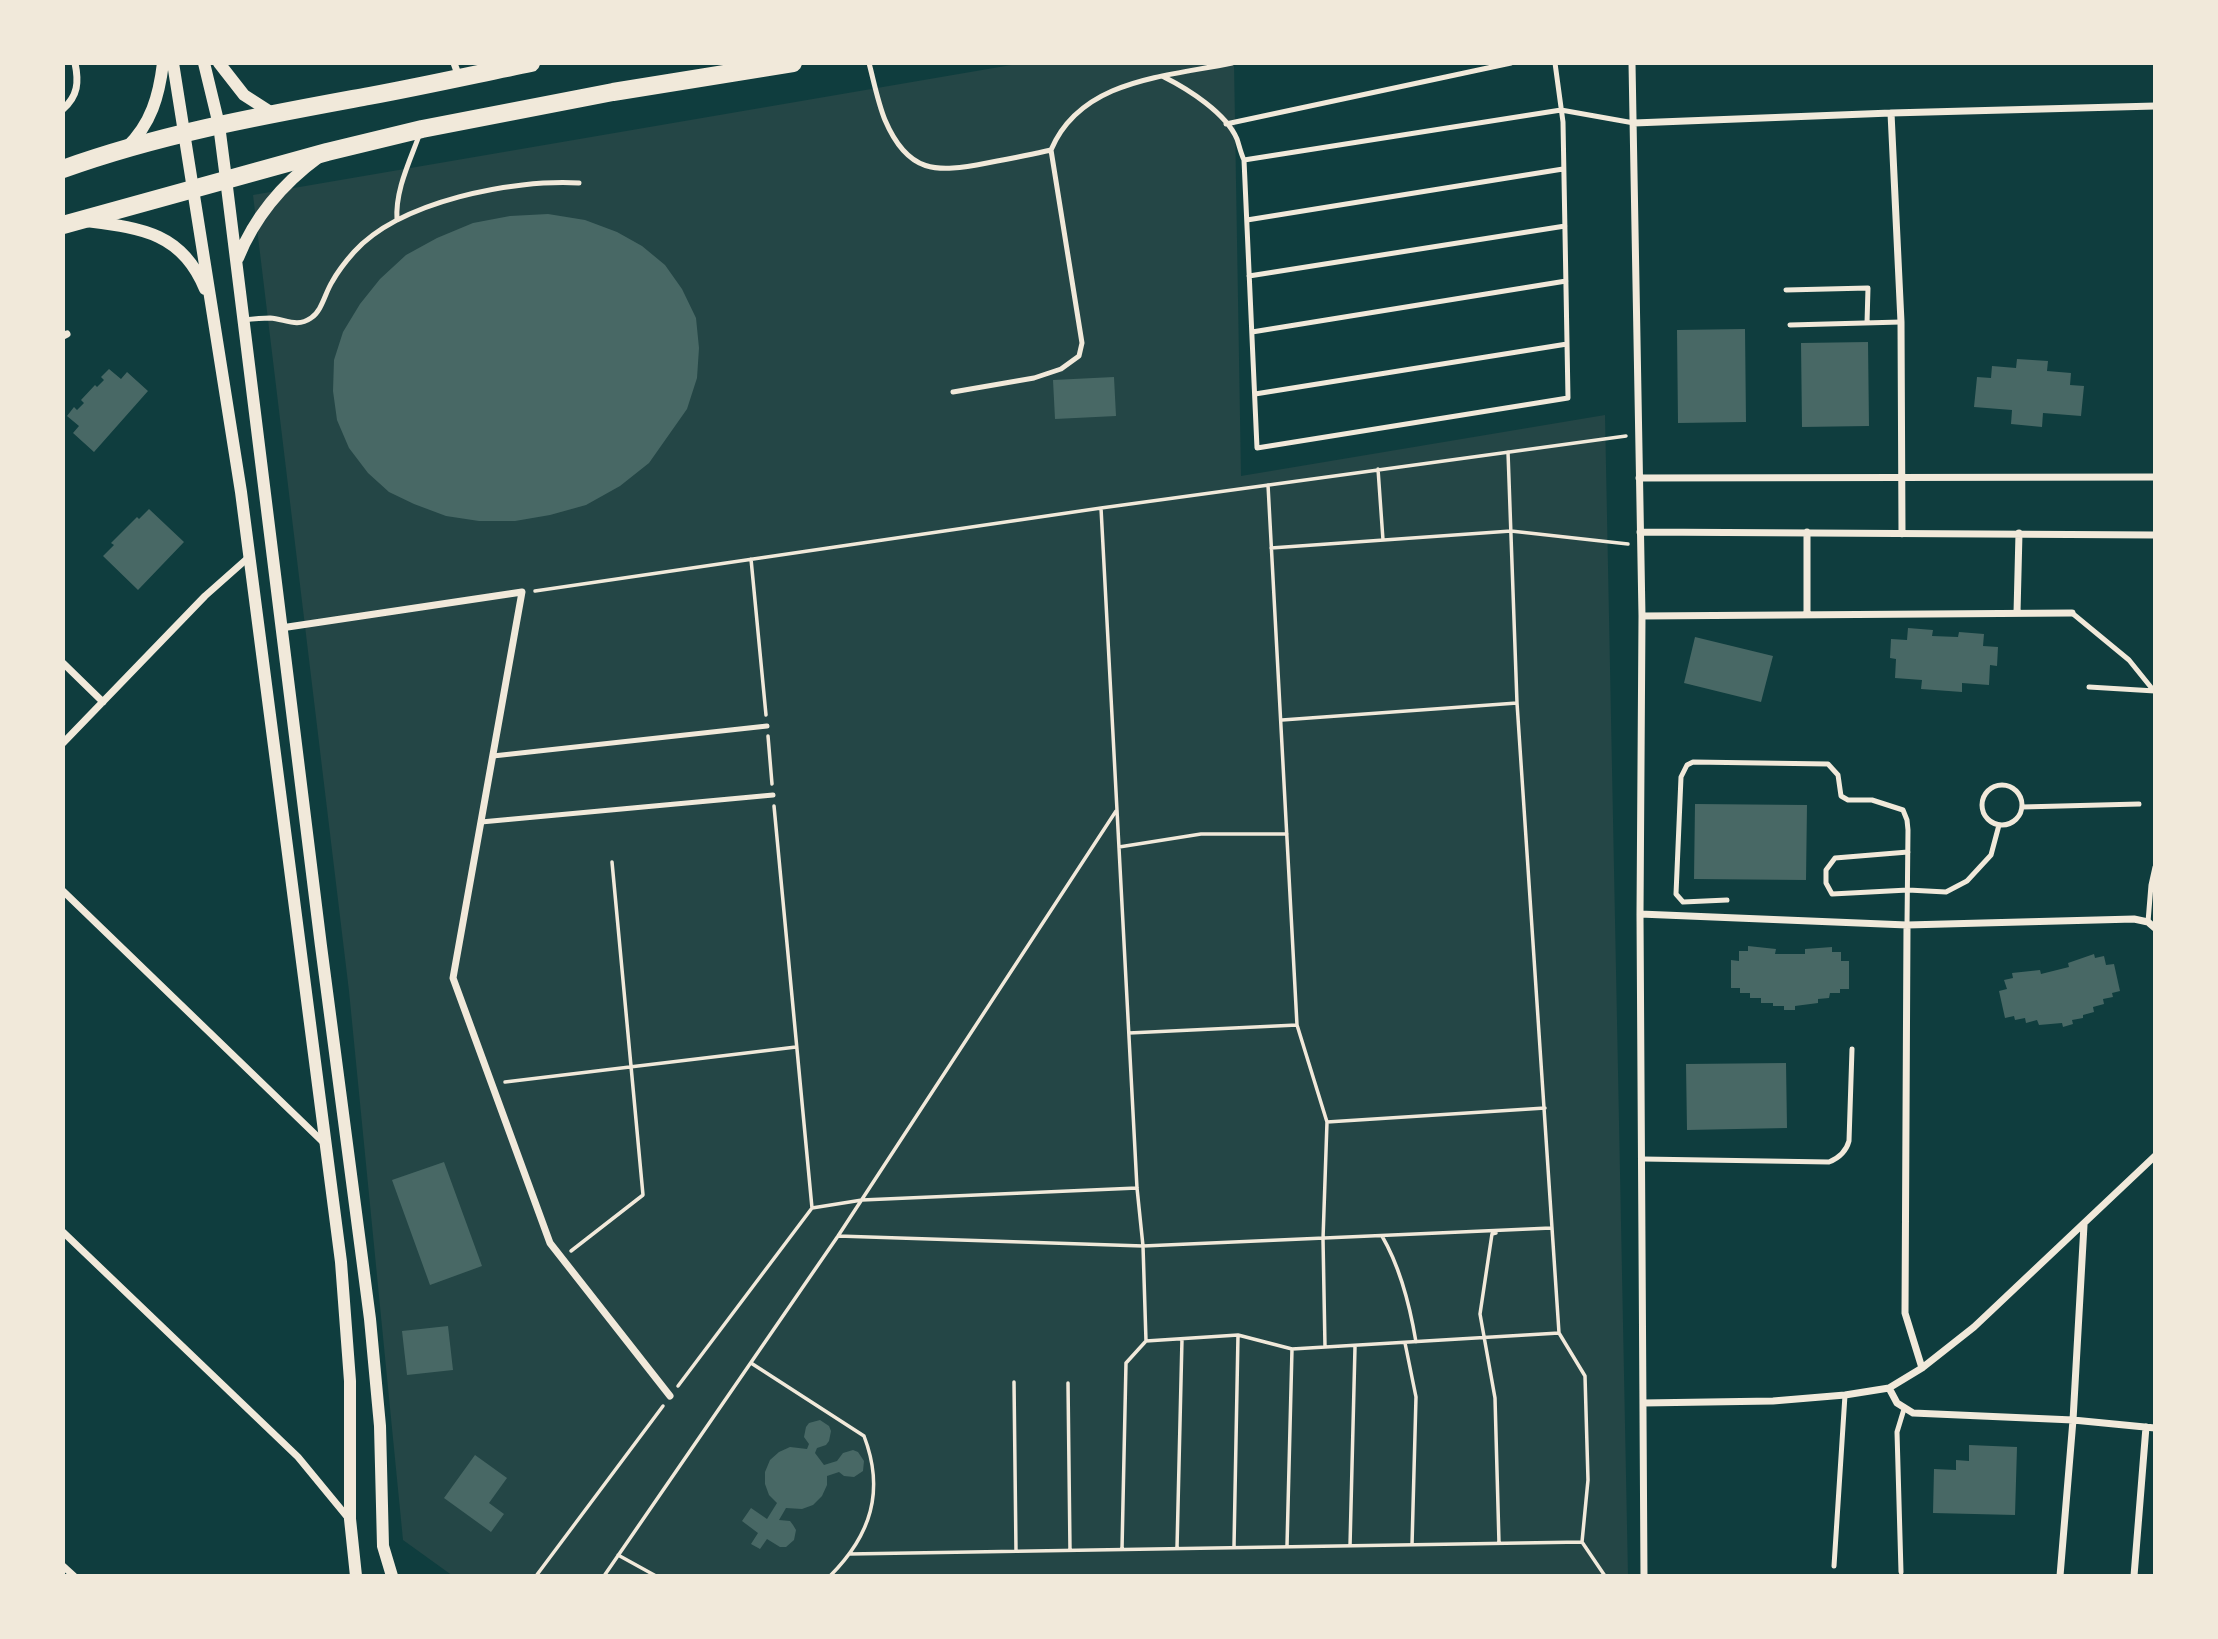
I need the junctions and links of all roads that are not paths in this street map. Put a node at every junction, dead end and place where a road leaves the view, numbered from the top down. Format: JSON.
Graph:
{"nodes":[{"id":1,"x":75,"y":63,"type":"edge"},
{"id":2,"x":163,"y":63,"type":"edge"},
{"id":3,"x":173,"y":63,"type":"edge"},
{"id":4,"x":204,"y":63,"type":"edge"},
{"id":5,"x":219,"y":63,"type":"edge"},
{"id":6,"x":531,"y":63,"type":"edge"},
{"id":7,"x":793,"y":63,"type":"edge"},
{"id":8,"x":869,"y":63,"type":"edge"},
{"id":9,"x":1232,"y":63,"type":"edge"},
{"id":10,"x":1511,"y":63,"type":"edge"},
{"id":11,"x":1555,"y":63,"type":"edge"},
{"id":12,"x":1632,"y":63,"type":"edge"},
{"id":13,"x":457,"y":70,"type":"edge"},
{"id":14,"x":1164,"y":77,"type":"junction"},
{"id":15,"x":2155,"y":106,"type":"edge"},
{"id":16,"x":63,"y":109,"type":"edge"},
{"id":17,"x":1561,"y":110,"type":"junction"},
{"id":18,"x":272,"y":113,"type":"junction"},
{"id":19,"x":1891,"y":113,"type":"junction"},
{"id":20,"x":1634,"y":123,"type":"junction"},
{"id":21,"x":1226,"y":124,"type":"junction"},
{"id":22,"x":219,"y":125,"type":"junction"},
{"id":23,"x":422,"y":129,"type":"junction"},
{"id":24,"x":183,"y":133,"type":"junction"},
{"id":25,"x":125,"y":149,"type":"junction"},
{"id":26,"x":1051,"y":150,"type":"junction"},
{"id":27,"x":327,"y":152,"type":"junction"},
{"id":28,"x":1244,"y":160,"type":"junction"},
{"id":29,"x":63,"y":169,"type":"edge"},
{"id":30,"x":1563,"y":169,"type":"junction"},
{"id":31,"x":226,"y":179,"type":"junction"},
{"id":32,"x":579,"y":183,"type":"dead end"},
{"id":33,"x":193,"y":190,"type":"junction"},
{"id":34,"x":397,"y":220,"type":"junction"},
{"id":35,"x":1247,"y":220,"type":"junction"},
{"id":36,"x":71,"y":223,"type":"edge"},
{"id":37,"x":1565,"y":226,"type":"junction"},
{"id":38,"x":236,"y":262,"type":"junction"},
{"id":39,"x":1249,"y":276,"type":"junction"},
{"id":40,"x":1566,"y":281,"type":"junction"},
{"id":41,"x":1786,"y":290,"type":"dead end"},
{"id":42,"x":210,"y":301,"type":"junction"},
{"id":43,"x":243,"y":320,"type":"junction"},
{"id":44,"x":1900,"y":322,"type":"junction"},
{"id":45,"x":1867,"y":323,"type":"junction"},
{"id":46,"x":1790,"y":325,"type":"dead end"},
{"id":47,"x":1252,"y":332,"type":"junction"},
{"id":48,"x":1567,"y":344,"type":"junction"},
{"id":49,"x":953,"y":392,"type":"dead end"},
{"id":50,"x":1255,"y":394,"type":"junction"},
{"id":51,"x":1901,"y":476,"type":"junction"},
{"id":52,"x":2155,"y":477,"type":"edge"},
{"id":53,"x":1639,"y":478,"type":"junction"},
{"id":54,"x":1640,"y":532,"type":"junction"},
{"id":55,"x":1807,"y":532,"type":"junction"},
{"id":56,"x":2019,"y":533,"type":"junction"},
{"id":57,"x":1902,"y":534,"type":"junction"},
{"id":58,"x":2155,"y":535,"type":"edge"},
{"id":59,"x":250,"y":557,"type":"junction"},
{"id":60,"x":2017,"y":613,"type":"junction"},
{"id":61,"x":2072,"y":613,"type":"joint"},
{"id":62,"x":1642,"y":615,"type":"junction"},
{"id":63,"x":1807,"y":615,"type":"junction"},
{"id":64,"x":281,"y":628,"type":"junction"},
{"id":65,"x":63,"y":663,"type":"edge"},
{"id":66,"x":2089,"y":687,"type":"dead end"},
{"id":67,"x":2155,"y":691,"type":"edge"},
{"id":68,"x":103,"y":702,"type":"junction"},
{"id":69,"x":767,"y":726,"type":"road end"},
{"id":70,"x":63,"y":743,"type":"edge"},
{"id":71,"x":493,"y":756,"type":"junction"},
{"id":72,"x":773,"y":795,"type":"road end"},
{"id":73,"x":2139,"y":804,"type":"dead end"},
{"id":74,"x":2022,"y":807,"type":"junction"},
{"id":75,"x":481,"y":822,"type":"junction"},
{"id":76,"x":1999,"y":825,"type":"junction"},
{"id":77,"x":1908,"y":852,"type":"junction"},
{"id":78,"x":2155,"y":867,"type":"edge"},
{"id":79,"x":1908,"y":890,"type":"junction"},
{"id":80,"x":63,"y":891,"type":"edge"},
{"id":81,"x":1727,"y":900,"type":"dead end"},
{"id":82,"x":1640,"y":914,"type":"junction"},
{"id":83,"x":1907,"y":925,"type":"junction"},
{"id":84,"x":2152,"y":925,"type":"edge"},
{"id":85,"x":1852,"y":1049,"type":"dead end"},
{"id":86,"x":324,"y":1142,"type":"junction"},
{"id":87,"x":2155,"y":1156,"type":"edge"},
{"id":88,"x":1643,"y":1159,"type":"junction"},
{"id":89,"x":2084,"y":1225,"type":"junction"},
{"id":90,"x":63,"y":1232,"type":"edge"},
{"id":91,"x":1922,"y":1368,"type":"junction"},
{"id":92,"x":1889,"y":1388,"type":"junction"},
{"id":93,"x":1845,"y":1395,"type":"junction"},
{"id":94,"x":670,"y":1396,"type":"road end"},
{"id":95,"x":1643,"y":1403,"type":"junction"},
{"id":96,"x":1904,"y":1409,"type":"junction"},
{"id":97,"x":2073,"y":1420,"type":"junction"},
{"id":98,"x":2146,"y":1427,"type":"junction"},
{"id":99,"x":2155,"y":1429,"type":"edge"},
{"id":100,"x":349,"y":1519,"type":"junction"},
{"id":101,"x":63,"y":1566,"type":"edge"},
{"id":102,"x":1834,"y":1566,"type":"dead end"},
{"id":103,"x":1901,"y":1572,"type":"dead end"},
{"id":104,"x":74,"y":1576,"type":"edge"},
{"id":105,"x":356,"y":1576,"type":"edge"},
{"id":106,"x":392,"y":1576,"type":"edge"},
{"id":107,"x":1644,"y":1576,"type":"edge"},
{"id":108,"x":2060,"y":1576,"type":"edge"},
{"id":109,"x":2134,"y":1576,"type":"edge"}],
"edges":[{"from":1,"to":16,"type":"street"},
{"from":2,"to":25,"type":"street"},
{"from":3,"to":24,"type":"street"},
{"from":4,"to":22,"type":"street"},
{"from":5,"to":18,"type":"street"},
{"from":6,"to":13,"type":"main road"},
{"from":7,"to":23,"type":"main road"},
{"from":8,"to":26,"type":"lane"},
{"from":9,"to":14,"type":"lane"},
{"from":10,"to":21,"type":"lane"},
{"from":11,"to":17,"type":"lane"},
{"from":12,"to":20,"type":"street"},
{"from":13,"to":18,"type":"main road"},
{"from":14,"to":21,"type":"lane"},
{"from":14,"to":26,"type":"lane"},
{"from":15,"to":19,"type":"street"},
{"from":17,"to":20,"type":"lane"},
{"from":17,"to":28,"type":"lane"},
{"from":17,"to":30,"type":"lane"},
{"from":18,"to":22,"type":"main road"},
{"from":19,"to":20,"type":"street"},
{"from":19,"to":44,"type":"street"},
{"from":20,"to":53,"type":"street"},
{"from":21,"to":28,"type":"lane"},
{"from":22,"to":24,"type":"main road"},
{"from":22,"to":31,"type":"street"},
{"from":23,"to":27,"type":"main road"},
{"from":23,"to":34,"type":"lane"},
{"from":24,"to":25,"type":"main road"},
{"from":24,"to":33,"type":"street"},
{"from":25,"to":29,"type":"main road"},
{"from":26,"to":49,"type":"lane"},
{"from":27,"to":31,"type":"main road"},
{"from":27,"to":38,"type":"street"},
{"from":28,"to":35,"type":"lane"},
{"from":30,"to":35,"type":"lane"},
{"from":30,"to":37,"type":"lane"},
{"from":31,"to":33,"type":"main road"},
{"from":31,"to":38,"type":"street"},
{"from":32,"to":34,"type":"lane"},
{"from":33,"to":36,"type":"main road"},
{"from":33,"to":42,"type":"street"},
{"from":34,"to":43,"type":"lane"},
{"from":35,"to":39,"type":"lane"},
{"from":36,"to":42,"type":"street"},
{"from":37,"to":39,"type":"lane"},
{"from":37,"to":40,"type":"lane"},
{"from":38,"to":43,"type":"street"},
{"from":39,"to":47,"type":"lane"},
{"from":40,"to":47,"type":"lane"},
{"from":40,"to":48,"type":"lane"},
{"from":41,"to":45,"type":"lane"},
{"from":42,"to":59,"type":"street"},
{"from":43,"to":64,"type":"street"},
{"from":44,"to":45,"type":"lane"},
{"from":44,"to":51,"type":"street"},
{"from":45,"to":46,"type":"lane"},
{"from":47,"to":50,"type":"lane"},
{"from":48,"to":50,"type":"lane"},
{"from":48,"to":50,"type":"lane"},
{"from":51,"to":52,"type":"street"},
{"from":51,"to":53,"type":"street"},
{"from":51,"to":57,"type":"street"},
{"from":53,"to":54,"type":"street"},
{"from":54,"to":55,"type":"street"},
{"from":54,"to":62,"type":"street"},
{"from":55,"to":57,"type":"street"},
{"from":55,"to":63,"type":"street"},
{"from":56,"to":57,"type":"street"},
{"from":56,"to":58,"type":"street"},
{"from":56,"to":60,"type":"street"},
{"from":59,"to":68,"type":"street"},
{"from":59,"to":86,"type":"street"},
{"from":60,"to":61,"type":"street"},
{"from":60,"to":63,"type":"street"},
{"from":61,"to":67,"type":"lane"},
{"from":62,"to":63,"type":"street"},
{"from":62,"to":82,"type":"street"},
{"from":64,"to":71,"type":"street"},
{"from":64,"to":106,"type":"street"},
{"from":65,"to":68,"type":"street"},
{"from":66,"to":67,"type":"lane"},
{"from":68,"to":70,"type":"street"},
{"from":69,"to":71,"type":"lane"},
{"from":71,"to":75,"type":"street"},
{"from":72,"to":75,"type":"lane"},
{"from":73,"to":74,"type":"lane"},
{"from":74,"to":76,"type":"lane"},
{"from":74,"to":76,"type":"lane"},
{"from":75,"to":94,"type":"street"},
{"from":76,"to":79,"type":"lane"},
{"from":77,"to":79,"type":"lane"},
{"from":77,"to":79,"type":"lane"},
{"from":77,"to":81,"type":"lane"},
{"from":78,"to":84,"type":"lane"},
{"from":79,"to":83,"type":"lane"},
{"from":80,"to":86,"type":"street"},
{"from":82,"to":83,"type":"street"},
{"from":82,"to":88,"type":"street"},
{"from":83,"to":84,"type":"street"},
{"from":83,"to":91,"type":"street"},
{"from":85,"to":88,"type":"lane"},
{"from":86,"to":100,"type":"street"},
{"from":87,"to":89,"type":"street"},
{"from":88,"to":95,"type":"street"},
{"from":89,"to":91,"type":"street"},
{"from":89,"to":97,"type":"street"},
{"from":90,"to":100,"type":"street"},
{"from":91,"to":92,"type":"street"},
{"from":92,"to":93,"type":"street"},
{"from":92,"to":96,"type":"street"},
{"from":93,"to":95,"type":"street"},
{"from":93,"to":102,"type":"lane"},
{"from":95,"to":107,"type":"street"},
{"from":96,"to":97,"type":"street"},
{"from":96,"to":103,"type":"lane"},
{"from":97,"to":98,"type":"street"},
{"from":97,"to":108,"type":"street"},
{"from":98,"to":99,"type":"street"},
{"from":98,"to":109,"type":"street"},
{"from":100,"to":105,"type":"street"},
{"from":101,"to":104,"type":"street"}]}
